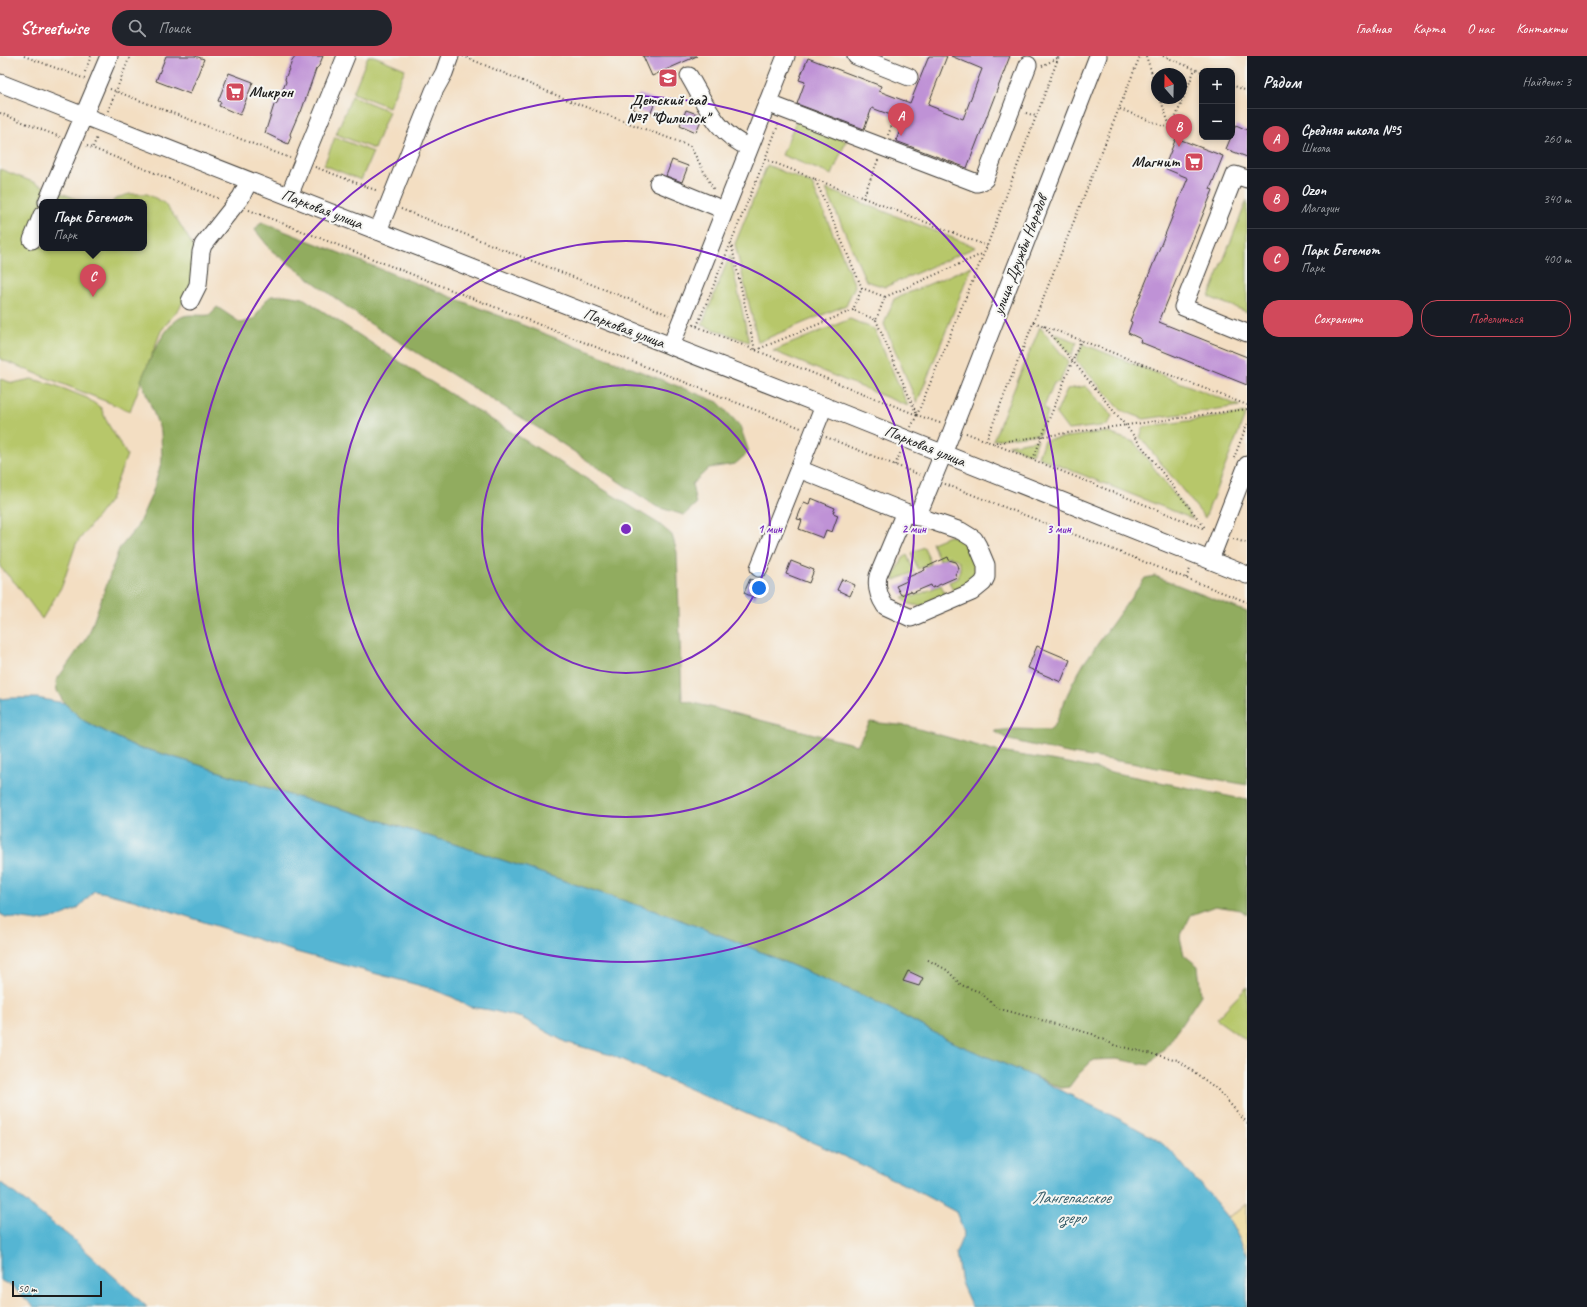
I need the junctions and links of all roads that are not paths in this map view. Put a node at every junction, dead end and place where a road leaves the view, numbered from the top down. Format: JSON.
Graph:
{"nodes":[{"id":1,"x":109,"y":56,"type":"edge"},
{"id":2,"x":346,"y":56,"type":"edge"},
{"id":3,"x":450,"y":56,"type":"edge"},
{"id":4,"x":786,"y":56,"type":"edge"},
{"id":5,"x":856,"y":56,"type":"edge"},
{"id":6,"x":1098,"y":56,"type":"edge"},
{"id":7,"x":1028,"y":65,"type":"dead end"},
{"id":8,"x":689,"y":76,"type":"dead end"},
{"id":9,"x":909,"y":77,"type":"dead end"},
{"id":10,"x":0,"y":83,"type":"edge"},
{"id":11,"x":767,"y":103,"type":"junction"},
{"id":12,"x":84,"y":116,"type":"junction"},
{"id":13,"x":749,"y":147,"type":"junction"},
{"id":14,"x":1247,"y":179,"type":"edge"},
{"id":15,"x":250,"y":181,"type":"junction"},
{"id":16,"x":658,"y":183,"type":"dead end"},
{"id":17,"x":289,"y":196,"type":"junction"},
{"id":18,"x":48,"y":199,"type":"edge"},
{"id":19,"x":724,"y":210,"type":"junction"},
{"id":20,"x":39,"y":222,"type":"edge"},
{"id":21,"x":378,"y":231,"type":"junction"},
{"id":22,"x":32,"y":240,"type":"dead end"},
{"id":23,"x":190,"y":301,"type":"dead end"},
{"id":24,"x":1247,"y":333,"type":"edge"},
{"id":25,"x":671,"y":346,"type":"junction"},
{"id":26,"x":824,"y":406,"type":"junction"},
{"id":27,"x":943,"y":454,"type":"junction"},
{"id":28,"x":1247,"y":465,"type":"edge"},
{"id":29,"x":799,"y":469,"type":"junction"},
{"id":30,"x":911,"y":515,"type":"junction"},
{"id":31,"x":1210,"y":560,"type":"junction"},
{"id":32,"x":759,"y":568,"type":"dead end"},
{"id":33,"x":1247,"y":575,"type":"edge"}],
"edges":[{"from":1,"to":12,"type":"street"},
{"from":2,"to":17,"type":"street"},
{"from":3,"to":21,"type":"street"},
{"from":4,"to":11,"type":"street"},
{"from":5,"to":9,"type":"street"},
{"from":6,"to":27,"type":"street","name":"улица Дружбы Народов"},
{"from":7,"to":11,"type":"street"},
{"from":8,"to":13,"type":"street"},
{"from":10,"to":12,"type":"street","name":"Парковая улица"},
{"from":11,"to":13,"type":"street"},
{"from":12,"to":15,"type":"street","name":"Парковая улица"},
{"from":12,"to":18,"type":"street"},
{"from":13,"to":19,"type":"street"},
{"from":14,"to":24,"type":"street"},
{"from":15,"to":17,"type":"street","name":"Парковая улица"},
{"from":15,"to":23,"type":"street"},
{"from":16,"to":19,"type":"street"},
{"from":17,"to":21,"type":"street","name":"Парковая улица"},
{"from":19,"to":25,"type":"street"},
{"from":20,"to":22,"type":"street"},
{"from":21,"to":25,"type":"street","name":"Парковая улица"},
{"from":25,"to":26,"type":"street","name":"Парковая улица"},
{"from":26,"to":27,"type":"street","name":"Парковая улица"},
{"from":26,"to":29,"type":"street"},
{"from":27,"to":30,"type":"street","name":"улица Дружбы Народов"},
{"from":27,"to":31,"type":"street","name":"Парковая улица"},
{"from":28,"to":31,"type":"street"},
{"from":29,"to":30,"type":"street"},
{"from":29,"to":32,"type":"street"},
{"from":30,"to":30,"type":"street"},
{"from":31,"to":33,"type":"street","name":"Парковая улица"}]}
